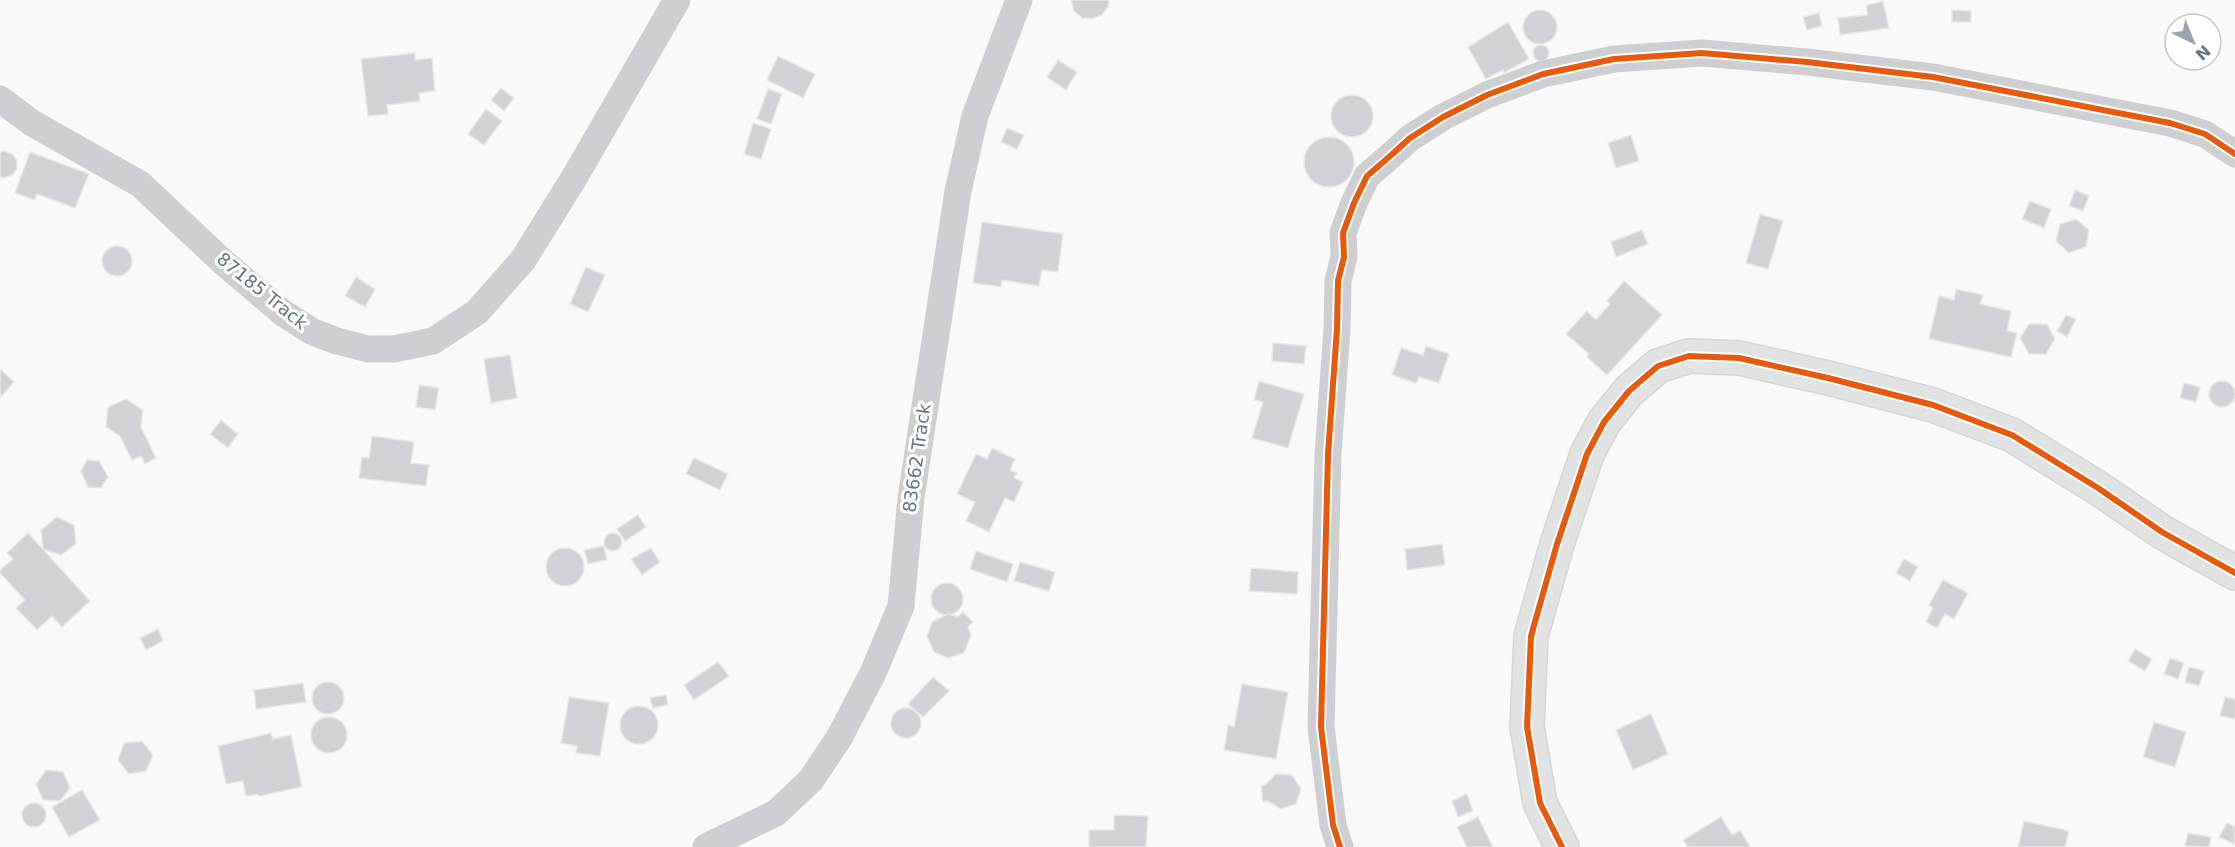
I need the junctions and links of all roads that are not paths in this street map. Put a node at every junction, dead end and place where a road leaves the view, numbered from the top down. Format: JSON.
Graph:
{"nodes":[{"id":1,"x":677,"y":0,"type":"edge"},
{"id":2,"x":1018,"y":0,"type":"edge"},
{"id":3,"x":0,"y":99,"type":"edge"},
{"id":4,"x":2235,"y":154,"type":"edge"},
{"id":5,"x":2235,"y":573,"type":"edge"},
{"id":6,"x":706,"y":847,"type":"edge"},
{"id":7,"x":1340,"y":847,"type":"edge"},
{"id":8,"x":1562,"y":847,"type":"edge"}],
"edges":[{"from":1,"to":3,"type":"street","name":"87185 Track"},
{"from":2,"to":6,"type":"street","name":"83662 Track"},
{"from":4,"to":7,"type":"street"},
{"from":5,"to":8,"type":"street"}]}
